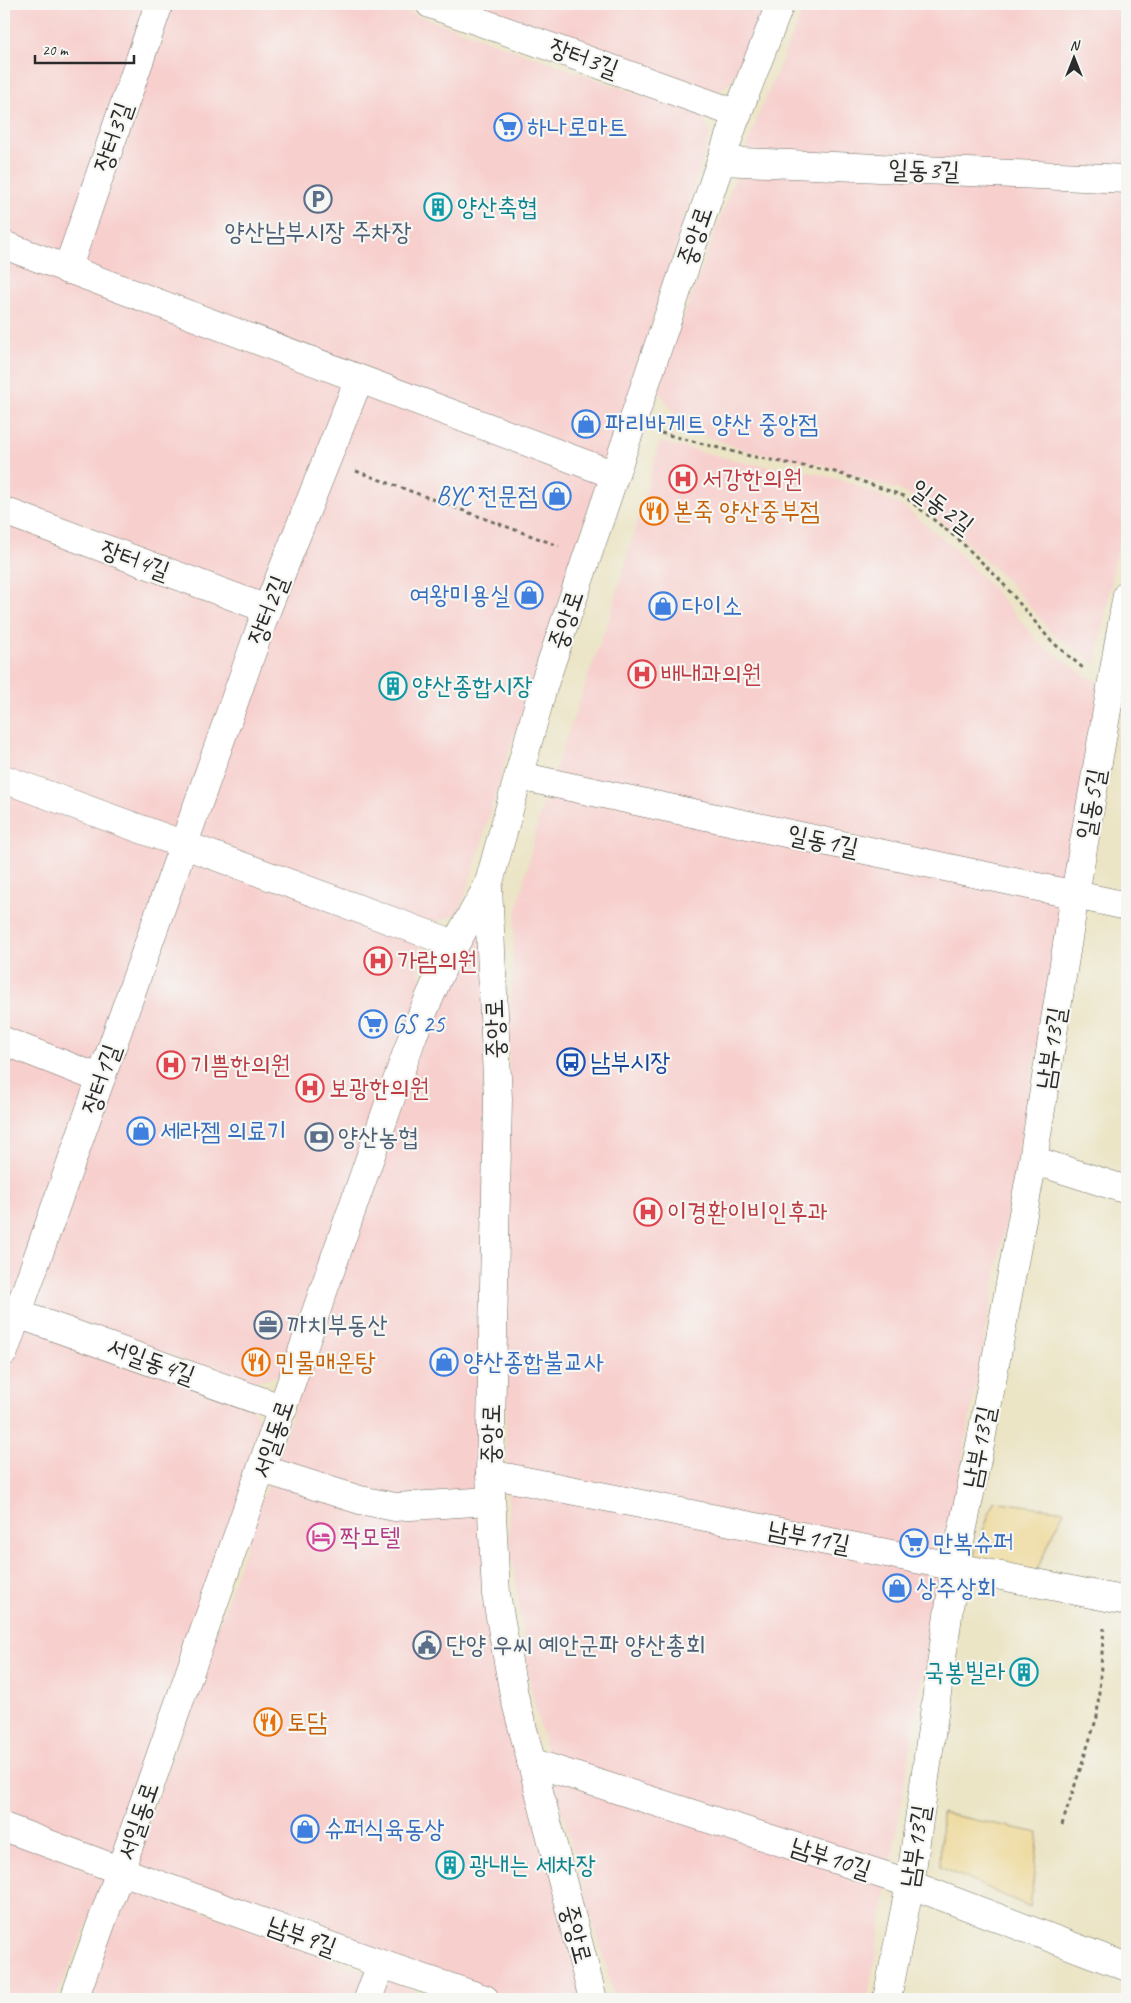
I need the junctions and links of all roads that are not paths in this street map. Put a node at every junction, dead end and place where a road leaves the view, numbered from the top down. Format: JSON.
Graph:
{"nodes":[{"id":1,"x":159,"y":4,"type":"edge"},
{"id":2,"x":430,"y":4,"type":"edge"},
{"id":3,"x":780,"y":4,"type":"edge"},
{"id":4,"x":738,"y":114,"type":"junction"},
{"id":5,"x":721,"y":161,"type":"junction"},
{"id":6,"x":1127,"y":178,"type":"edge"},
{"id":7,"x":4,"y":245,"type":"edge"},
{"id":8,"x":68,"y":270,"type":"junction"},
{"id":9,"x":359,"y":379,"type":"junction"},
{"id":10,"x":615,"y":475,"type":"junction"},
{"id":11,"x":4,"y":511,"type":"edge"},
{"id":12,"x":1127,"y":595,"type":"edge"},
{"id":13,"x":267,"y":609,"type":"junction"},
{"id":14,"x":519,"y":776,"type":"junction"},
{"id":15,"x":4,"y":779,"type":"edge"},
{"id":16,"x":184,"y":844,"type":"junction"},
{"id":17,"x":488,"y":886,"type":"junction"},
{"id":18,"x":1075,"y":894,"type":"junction"},
{"id":19,"x":1127,"y":906,"type":"edge"},
{"id":20,"x":455,"y":944,"type":"junction"},
{"id":21,"x":4,"y":1041,"type":"edge"},
{"id":22,"x":101,"y":1078,"type":"junction"},
{"id":23,"x":1033,"y":1160,"type":"junction"},
{"id":24,"x":1127,"y":1190,"type":"edge"},
{"id":25,"x":11,"y":1311,"type":"edge"},
{"id":26,"x":4,"y":1352,"type":"edge"},
{"id":27,"x":283,"y":1408,"type":"junction"},
{"id":28,"x":262,"y":1469,"type":"junction"},
{"id":29,"x":490,"y":1474,"type":"junction"},
{"id":30,"x":492,"y":1501,"type":"junction"},
{"id":31,"x":954,"y":1566,"type":"junction"},
{"id":32,"x":1116,"y":1599,"type":"edge"},
{"id":33,"x":531,"y":1762,"type":"junction"},
{"id":34,"x":4,"y":1827,"type":"edge"},
{"id":35,"x":120,"y":1871,"type":"junction"},
{"id":36,"x":910,"y":1884,"type":"junction"},
{"id":37,"x":381,"y":1964,"type":"junction"},
{"id":38,"x":1127,"y":1967,"type":"edge"},
{"id":39,"x":74,"y":1999,"type":"edge"},
{"id":40,"x":368,"y":1999,"type":"edge"},
{"id":41,"x":485,"y":1999,"type":"edge"},
{"id":42,"x":593,"y":1999,"type":"edge"},
{"id":43,"x":887,"y":1999,"type":"edge"}],
"edges":[{"from":1,"to":8,"type":"street","name":"장터3길"},
{"from":2,"to":4,"type":"street","name":"장터3길"},
{"from":3,"to":4,"type":"street","name":"중앙로"},
{"from":4,"to":5,"type":"street","name":"중앙로"},
{"from":5,"to":6,"type":"street","name":"일동3길"},
{"from":5,"to":10,"type":"street","name":"중앙로"},
{"from":7,"to":8,"type":"street"},
{"from":8,"to":9,"type":"street"},
{"from":9,"to":10,"type":"street"},
{"from":9,"to":13,"type":"street","name":"장터2길"},
{"from":10,"to":14,"type":"street","name":"중앙로"},
{"from":11,"to":13,"type":"street","name":"장터4길"},
{"from":12,"to":18,"type":"street","name":"일동5길"},
{"from":13,"to":16,"type":"street","name":"장터2길"},
{"from":14,"to":17,"type":"street","name":"중앙로"},
{"from":14,"to":18,"type":"street","name":"일동1길"},
{"from":15,"to":16,"type":"street"},
{"from":16,"to":20,"type":"street"},
{"from":16,"to":22,"type":"street","name":"장터1길"},
{"from":17,"to":20,"type":"street","name":"서일동로"},
{"from":17,"to":29,"type":"street","name":"중앙로"},
{"from":18,"to":19,"type":"street","name":"일동1길"},
{"from":18,"to":23,"type":"street","name":"남부13길"},
{"from":20,"to":27,"type":"street","name":"서일동로"},
{"from":21,"to":22,"type":"street"},
{"from":22,"to":25,"type":"street","name":"장터1길"},
{"from":23,"to":24,"type":"street"},
{"from":23,"to":31,"type":"street","name":"남부13길"},
{"from":25,"to":26,"type":"street"},
{"from":25,"to":27,"type":"street","name":"서일동4길"},
{"from":27,"to":28,"type":"street","name":"서일동로"},
{"from":28,"to":30,"type":"street"},
{"from":28,"to":35,"type":"street","name":"서일동로"},
{"from":29,"to":30,"type":"street","name":"중앙로"},
{"from":29,"to":31,"type":"street","name":"남부11길"},
{"from":30,"to":33,"type":"street","name":"중앙로"},
{"from":31,"to":32,"type":"street","name":"남부11길"},
{"from":31,"to":36,"type":"street","name":"남부13길"},
{"from":33,"to":36,"type":"street","name":"남부10길"},
{"from":33,"to":42,"type":"street","name":"중앙로"},
{"from":34,"to":35,"type":"street","name":"남부9길"},
{"from":35,"to":37,"type":"street","name":"남부9길"},
{"from":35,"to":39,"type":"street","name":"서일동로"},
{"from":36,"to":38,"type":"street","name":"남부10길"},
{"from":36,"to":43,"type":"street","name":"남부13길"},
{"from":37,"to":40,"type":"street"},
{"from":37,"to":41,"type":"street","name":"남부9길"}]}
